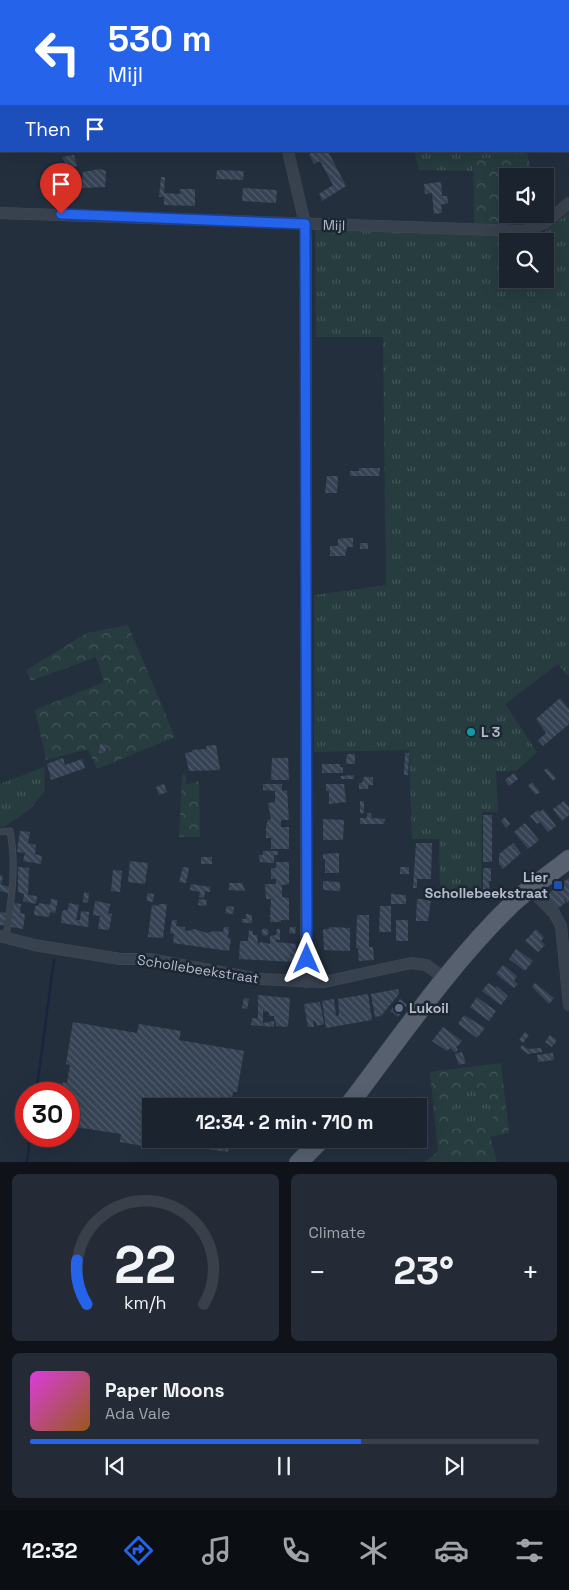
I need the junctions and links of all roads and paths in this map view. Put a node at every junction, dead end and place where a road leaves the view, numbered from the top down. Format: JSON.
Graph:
{"nodes":[{"id":1,"x":288,"y":152,"type":"edge"},
{"id":2,"x":569,"y":204,"type":"edge"},
{"id":3,"x":0,"y":213,"type":"edge"},
{"id":4,"x":305,"y":224,"type":"junction"},
{"id":5,"x":0,"y":832,"type":"edge"},
{"id":6,"x":569,"y":859,"type":"edge"},
{"id":7,"x":530,"y":889,"type":"junction"},
{"id":8,"x":3,"y":937,"type":"edge"},
{"id":9,"x":446,"y":979,"type":"junction"},
{"id":10,"x":306,"y":982,"type":"junction"},
{"id":11,"x":569,"y":1005,"type":"edge"},
{"id":12,"x":354,"y":1098,"type":"edge"},
{"id":13,"x":313,"y":1148,"type":"edge"},
{"id":14,"x":298,"y":1162,"type":"edge"}],
"edges":[{"from":1,"to":4,"type":"street"},
{"from":2,"to":4,"type":"street","name":"Mijl"},
{"from":3,"to":4,"type":"street","name":"Mijl"},
{"from":4,"to":10,"type":"street"},
{"from":5,"to":8,"type":"lane","name":"Schollebeekstraat"},
{"from":6,"to":7,"type":"main road"},
{"from":7,"to":9,"type":"main road"},
{"from":7,"to":11,"type":"street"},
{"from":8,"to":10,"type":"street","name":"Schollebeekstraat"},
{"from":9,"to":10,"type":"street","name":"Schollebeekstraat"},
{"from":9,"to":12,"type":"main road"},
{"from":13,"to":14,"type":"main road"}]}
